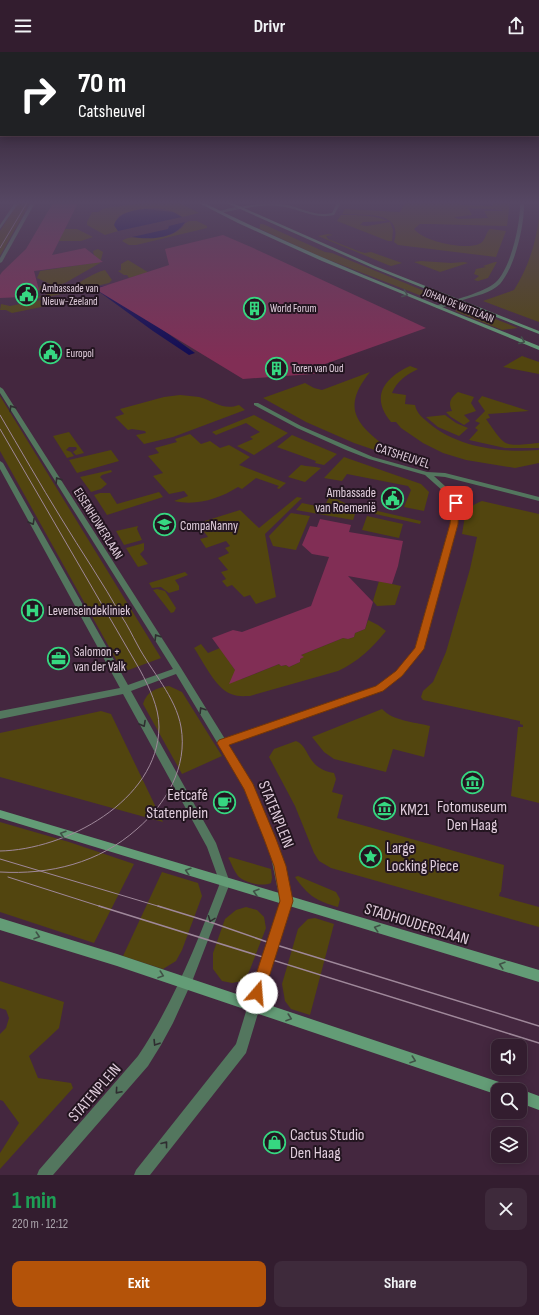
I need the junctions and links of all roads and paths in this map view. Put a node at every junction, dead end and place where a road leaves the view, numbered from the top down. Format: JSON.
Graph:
{"nodes":[{"id":1,"x":307,"y":253,"type":"edge"},
{"id":2,"x":343,"y":253,"type":"edge"},
{"id":3,"x":512,"y":253,"type":"edge"},
{"id":4,"x":457,"y":300,"type":"junction"},
{"id":5,"x":438,"y":307,"type":"junction"},
{"id":6,"x":539,"y":333,"type":"edge"},
{"id":7,"x":539,"y":348,"type":"edge"},
{"id":8,"x":0,"y":389,"type":"edge"},
{"id":9,"x":256,"y":404,"type":"dead end"},
{"id":10,"x":0,"y":463,"type":"edge"},
{"id":11,"x":427,"y":474,"type":"junction"},
{"id":12,"x":539,"y":499,"type":"edge"},
{"id":13,"x":178,"y":670,"type":"junction"},
{"id":14,"x":125,"y":690,"type":"junction"},
{"id":15,"x":0,"y":715,"type":"edge"},
{"id":16,"x":223,"y":743,"type":"junction"},
{"id":17,"x":0,"y":814,"type":"edge"},
{"id":18,"x":225,"y":883,"type":"junction"},
{"id":19,"x":286,"y":901,"type":"junction"},
{"id":20,"x":0,"y":924,"type":"edge"},
{"id":21,"x":539,"y":976,"type":"edge"},
{"id":22,"x":185,"y":984,"type":"junction"},
{"id":23,"x":252,"y":1006,"type":"junction"},
{"id":24,"x":491,"y":1086,"type":"edge"},
{"id":25,"x":527,"y":1099,"type":"edge"},
{"id":26,"x":539,"y":1103,"type":"edge"},
{"id":27,"x":44,"y":1175,"type":"edge"},
{"id":28,"x":141,"y":1175,"type":"edge"}],
"edges":[{"from":1,"to":5,"type":"main road","name":"JOHAN DE WITTLAAN","one_way":true},
{"from":2,"to":4,"type":"main road","name":"JOHAN DE WITTLAAN"},
{"from":3,"to":4,"type":"street"},
{"from":4,"to":5,"type":"street"},
{"from":4,"to":6,"type":"main road","name":"JOHAN DE WITTLAAN"},
{"from":5,"to":7,"type":"main road","name":"JOHAN DE WITTLAAN","one_way":true},
{"from":13,"to":8,"type":"street","name":"EISENHOWERLAAN","one_way":true},
{"from":9,"to":11,"type":"street","name":"CATSHEUVEL"},
{"from":10,"to":14,"type":"street","one_way":true},
{"from":11,"to":12,"type":"street"},
{"from":11,"to":16,"type":"street","name":"CATSHEUVEL"},
{"from":13,"to":14,"type":"street"},
{"from":16,"to":13,"type":"street","name":"STATENPLEIN","one_way":true},
{"from":14,"to":15,"type":"street"},
{"from":14,"to":18,"type":"street","one_way":true},
{"from":16,"to":19,"type":"street","name":"STATENPLEIN"},
{"from":18,"to":17,"type":"main road","one_way":true},
{"from":19,"to":18,"type":"main road","one_way":true},
{"from":18,"to":22,"type":"street","name":"STATENPLEIN","one_way":true},
{"from":21,"to":19,"type":"main road","name":"STADHOUDERSLAAN","one_way":true},
{"from":19,"to":23,"type":"street","name":"STATENPLEIN"},
{"from":20,"to":22,"type":"main road","one_way":true},
{"from":22,"to":23,"type":"main road"},
{"from":22,"to":27,"type":"street","name":"STATENPLEIN","one_way":true},
{"from":23,"to":24,"type":"main road","one_way":true},
{"from":28,"to":23,"type":"street","name":"STATENPLEIN","one_way":true},
{"from":25,"to":26,"type":"main road"}]}
